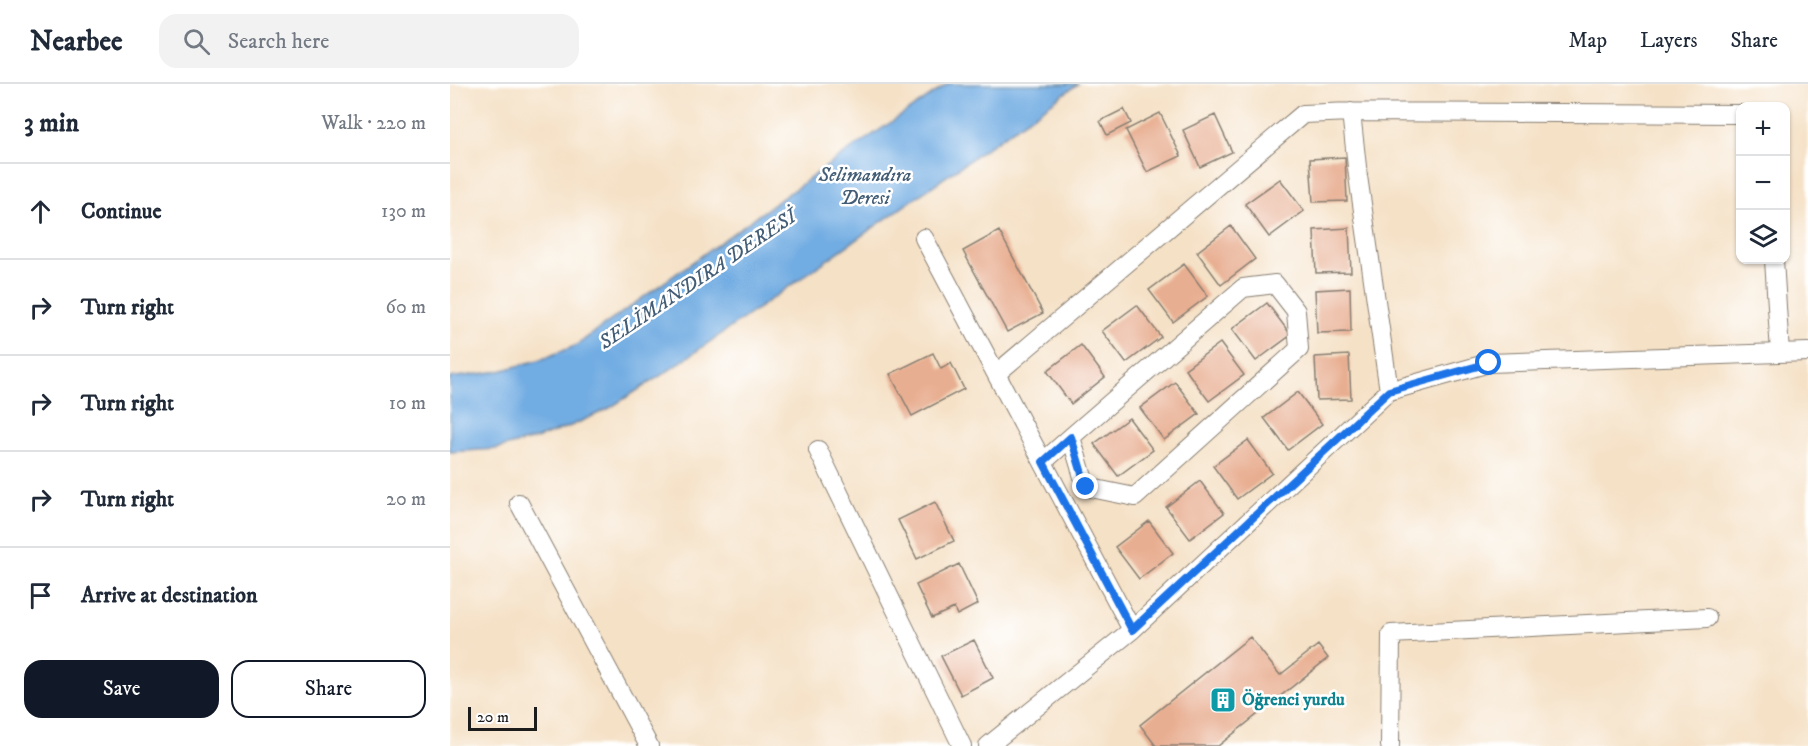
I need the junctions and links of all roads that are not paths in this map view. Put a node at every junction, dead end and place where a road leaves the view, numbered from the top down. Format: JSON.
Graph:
{"nodes":[{"id":1,"x":1351,"y":112,"type":"junction"},
{"id":2,"x":1736,"y":114,"type":"edge"},
{"id":3,"x":924,"y":238,"type":"dead end"},
{"id":4,"x":1774,"y":264,"type":"edge"},
{"id":5,"x":1808,"y":352,"type":"edge"},
{"id":6,"x":1780,"y":353,"type":"junction"},
{"id":7,"x":996,"y":374,"type":"junction"},
{"id":8,"x":1389,"y":391,"type":"junction"},
{"id":9,"x":1071,"y":437,"type":"junction"},
{"id":10,"x":818,"y":450,"type":"dead end"},
{"id":11,"x":1043,"y":462,"type":"junction"},
{"id":12,"x":519,"y":503,"type":"dead end"},
{"id":13,"x":1707,"y":618,"type":"dead end"},
{"id":14,"x":1132,"y":630,"type":"junction"},
{"id":15,"x":649,"y":746,"type":"edge"},
{"id":16,"x":962,"y":746,"type":"edge"},
{"id":17,"x":988,"y":746,"type":"edge"},
{"id":18,"x":1390,"y":746,"type":"edge"}],
"edges":[{"from":1,"to":2,"type":"street"},
{"from":1,"to":7,"type":"street"},
{"from":1,"to":8,"type":"street"},
{"from":3,"to":7,"type":"street"},
{"from":4,"to":6,"type":"street"},
{"from":5,"to":6,"type":"street"},
{"from":6,"to":8,"type":"street"},
{"from":7,"to":11,"type":"street"},
{"from":8,"to":14,"type":"street"},
{"from":9,"to":9,"type":"street"},
{"from":9,"to":11,"type":"street"},
{"from":10,"to":16,"type":"street"},
{"from":11,"to":14,"type":"street"},
{"from":12,"to":15,"type":"street"},
{"from":13,"to":18,"type":"street"},
{"from":14,"to":17,"type":"street"}]}
